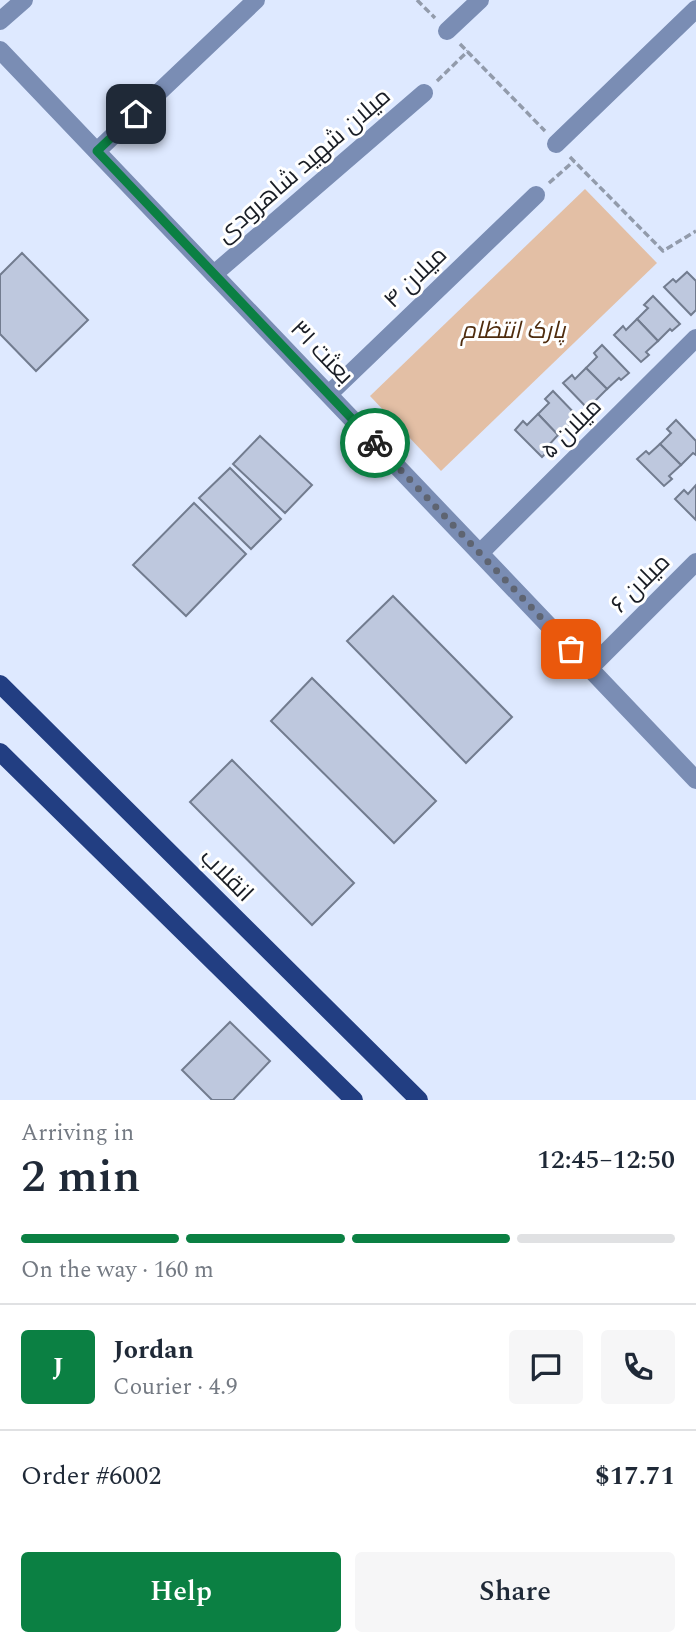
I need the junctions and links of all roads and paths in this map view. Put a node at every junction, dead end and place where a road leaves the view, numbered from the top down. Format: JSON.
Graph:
{"nodes":[{"id":1,"x":24,"y":0,"type":"edge"},
{"id":2,"x":256,"y":0,"type":"edge"},
{"id":3,"x":480,"y":0,"type":"edge"},
{"id":4,"x":696,"y":9,"type":"edge"},
{"id":5,"x":0,"y":21,"type":"edge"},
{"id":6,"x":447,"y":31,"type":"dead end"},
{"id":7,"x":0,"y":50,"type":"edge"},
{"id":8,"x":468,"y":51,"type":"dead end"},
{"id":9,"x":424,"y":93,"type":"joint"},
{"id":10,"x":556,"y":144,"type":"dead end"},
{"id":11,"x":97,"y":151,"type":"junction"},
{"id":12,"x":574,"y":161,"type":"dead end"},
{"id":13,"x":536,"y":195,"type":"joint"},
{"id":14,"x":214,"y":274,"type":"junction"},
{"id":15,"x":696,"y":338,"type":"edge"},
{"id":16,"x":329,"y":394,"type":"junction"},
{"id":17,"x":480,"y":553,"type":"junction"},
{"id":18,"x":696,"y":562,"type":"edge"},
{"id":19,"x":590,"y":668,"type":"junction"},
{"id":20,"x":0,"y":684,"type":"edge"},
{"id":21,"x":0,"y":752,"type":"edge"},
{"id":22,"x":696,"y":779,"type":"edge"},
{"id":23,"x":354,"y":1100,"type":"edge"},
{"id":24,"x":419,"y":1100,"type":"edge"}],
"edges":[{"from":1,"to":5,"type":"street"},
{"from":2,"to":11,"type":"street"},
{"from":3,"to":6,"type":"street"},
{"from":4,"to":10,"type":"street"},
{"from":7,"to":11,"type":"street","name":"بعثت ۳۱"},
{"from":8,"to":9,"type":"path"},
{"from":9,"to":14,"type":"street","name":"میلان شهید شاهرودی"},
{"from":11,"to":14,"type":"street","name":"بعثت ۳۱"},
{"from":12,"to":13,"type":"path"},
{"from":13,"to":16,"type":"street","name":"میلان ۴"},
{"from":14,"to":16,"type":"street","name":"بعثت ۳۱"},
{"from":15,"to":17,"type":"street","name":"میلان ۵"},
{"from":16,"to":17,"type":"street","name":"بعثت ۳۱"},
{"from":17,"to":19,"type":"street","name":"بعثت ۳۱"},
{"from":18,"to":19,"type":"street","name":"میلان ۶"},
{"from":19,"to":22,"type":"street","name":"بعثت ۳۱"},
{"from":20,"to":24,"type":"main road","name":"انقلاب"},
{"from":21,"to":23,"type":"main road"}]}
